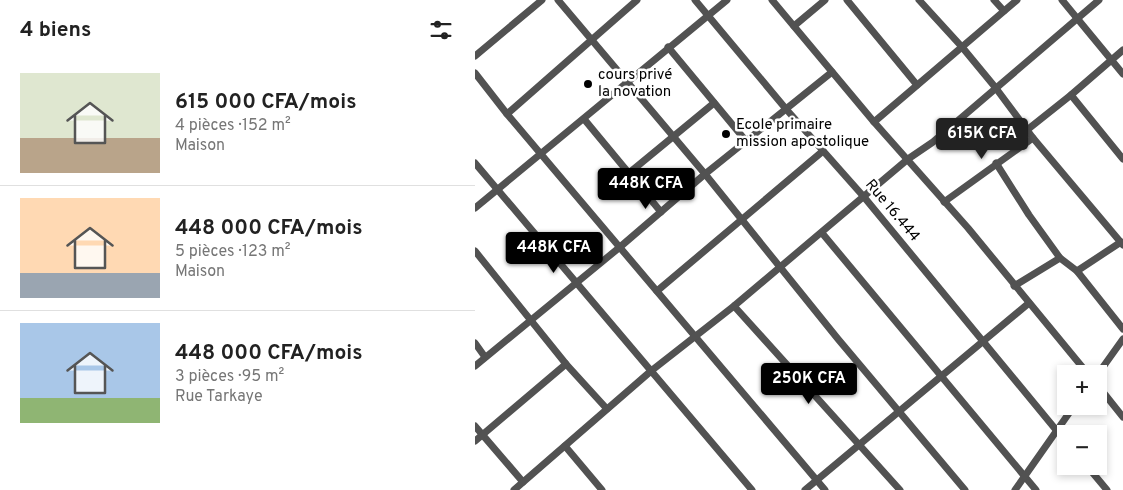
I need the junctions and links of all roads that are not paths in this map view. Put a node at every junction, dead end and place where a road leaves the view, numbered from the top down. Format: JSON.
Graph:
{"nodes":[{"id":1,"x":542,"y":0,"type":"edge"},
{"id":2,"x":558,"y":0,"type":"edge"},
{"id":3,"x":637,"y":0,"type":"edge"},
{"id":4,"x":695,"y":0,"type":"edge"},
{"id":5,"x":727,"y":0,"type":"edge"},
{"id":6,"x":772,"y":0,"type":"edge"},
{"id":7,"x":825,"y":0,"type":"edge"},
{"id":8,"x":847,"y":0,"type":"edge"},
{"id":9,"x":919,"y":0,"type":"edge"},
{"id":10,"x":994,"y":0,"type":"edge"},
{"id":11,"x":1017,"y":0,"type":"edge"},
{"id":12,"x":1062,"y":0,"type":"edge"},
{"id":13,"x":1099,"y":0,"type":"edge"},
{"id":14,"x":1004,"y":11,"type":"junction"},
{"id":15,"x":708,"y":16,"type":"junction"},
{"id":16,"x":1077,"y":19,"type":"junction"},
{"id":17,"x":794,"y":26,"type":"junction"},
{"id":18,"x":591,"y":40,"type":"junction"},
{"id":19,"x":962,"y":47,"type":"junction"},
{"id":20,"x":668,"y":48,"type":"junction"},
{"id":21,"x":1123,"y":50,"type":"edge"},
{"id":22,"x":475,"y":56,"type":"edge"},
{"id":23,"x":1111,"y":60,"type":"junction"},
{"id":24,"x":832,"y":72,"type":"junction"},
{"id":25,"x":475,"y":73,"type":"edge"},
{"id":26,"x":1123,"y":74,"type":"edge"},
{"id":27,"x":626,"y":82,"type":"junction"},
{"id":28,"x":917,"y":85,"type":"junction"},
{"id":29,"x":995,"y":87,"type":"junction"},
{"id":30,"x":1071,"y":95,"type":"junction"},
{"id":31,"x":714,"y":103,"type":"junction"},
{"id":32,"x":786,"y":109,"type":"junction"},
{"id":33,"x":507,"y":114,"type":"junction"},
{"id":34,"x":584,"y":119,"type":"junction"},
{"id":35,"x":875,"y":122,"type":"junction"},
{"id":36,"x":1027,"y":130,"type":"junction"},
{"id":37,"x":673,"y":137,"type":"junction"},
{"id":38,"x":1033,"y":138,"type":"junction"},
{"id":39,"x":746,"y":141,"type":"junction"},
{"id":40,"x":823,"y":152,"type":"junction"},
{"id":41,"x":542,"y":154,"type":"junction"},
{"id":42,"x":908,"y":159,"type":"junction"},
{"id":43,"x":1123,"y":159,"type":"edge"},
{"id":44,"x":475,"y":163,"type":"edge"},
{"id":45,"x":996,"y":163,"type":"junction"},
{"id":46,"x":629,"y":173,"type":"junction"},
{"id":47,"x":705,"y":174,"type":"junction"},
{"id":48,"x":498,"y":190,"type":"junction"},
{"id":49,"x":864,"y":197,"type":"junction"},
{"id":50,"x":945,"y":202,"type":"junction"},
{"id":51,"x":475,"y":208,"type":"edge"},
{"id":52,"x":661,"y":212,"type":"junction"},
{"id":53,"x":742,"y":220,"type":"junction"},
{"id":54,"x":822,"y":233,"type":"junction"},
{"id":55,"x":1122,"y":244,"type":"edge"},
{"id":56,"x":620,"y":248,"type":"junction"},
{"id":57,"x":475,"y":251,"type":"edge"},
{"id":58,"x":1060,"y":258,"type":"junction"},
{"id":59,"x":781,"y":268,"type":"junction"},
{"id":60,"x":1077,"y":271,"type":"junction"},
{"id":61,"x":576,"y":283,"type":"junction"},
{"id":62,"x":1014,"y":286,"type":"junction"},
{"id":63,"x":657,"y":291,"type":"junction"},
{"id":64,"x":1029,"y":303,"type":"junction"},
{"id":65,"x":734,"y":306,"type":"junction"},
{"id":66,"x":531,"y":320,"type":"junction"},
{"id":67,"x":1123,"y":330,"type":"edge"},
{"id":68,"x":695,"y":336,"type":"junction"},
{"id":69,"x":1123,"y":339,"type":"edge"},
{"id":70,"x":983,"y":342,"type":"junction"},
{"id":71,"x":475,"y":343,"type":"edge"},
{"id":72,"x":485,"y":357,"type":"junction"},
{"id":73,"x":567,"y":364,"type":"junction"},
{"id":74,"x":1081,"y":365,"type":"edge"},
{"id":75,"x":1104,"y":365,"type":"edge"},
{"id":76,"x":475,"y":366,"type":"edge"},
{"id":77,"x":651,"y":371,"type":"junction"},
{"id":78,"x":942,"y":376,"type":"junction"},
{"id":79,"x":1107,"y":397,"type":"edge"},
{"id":80,"x":607,"y":409,"type":"junction"},
{"id":81,"x":898,"y":411,"type":"junction"},
{"id":82,"x":1123,"y":417,"type":"edge"},
{"id":83,"x":475,"y":426,"type":"edge"},
{"id":84,"x":1057,"y":431,"type":"joint"},
{"id":85,"x":482,"y":435,"type":"junction"},
{"id":86,"x":475,"y":441,"type":"edge"},
{"id":87,"x":859,"y":444,"type":"junction"},
{"id":88,"x":565,"y":446,"type":"junction"},
{"id":89,"x":1094,"y":475,"type":"edge"},
{"id":90,"x":1025,"y":476,"type":"junction"},
{"id":91,"x":817,"y":480,"type":"junction"},
{"id":92,"x":523,"y":482,"type":"junction"},
{"id":93,"x":514,"y":490,"type":"edge"},
{"id":94,"x":602,"y":490,"type":"edge"},
{"id":95,"x":752,"y":490,"type":"edge"},
{"id":96,"x":805,"y":490,"type":"edge"},
{"id":97,"x":825,"y":490,"type":"edge"},
{"id":98,"x":900,"y":490,"type":"edge"},
{"id":99,"x":965,"y":490,"type":"edge"},
{"id":100,"x":1015,"y":490,"type":"edge"},
{"id":101,"x":1036,"y":490,"type":"edge"},
{"id":102,"x":1107,"y":490,"type":"edge"}],
"edges":[{"from":1,"to":22,"type":"street"},
{"from":2,"to":18,"type":"street"},
{"from":3,"to":18,"type":"street"},
{"from":4,"to":15,"type":"street","name":"Rue 16.444"},
{"from":5,"to":15,"type":"street"},
{"from":6,"to":17,"type":"street"},
{"from":7,"to":17,"type":"street"},
{"from":8,"to":28,"type":"street"},
{"from":9,"to":19,"type":"street"},
{"from":10,"to":14,"type":"street"},
{"from":11,"to":14,"type":"street"},
{"from":12,"to":16,"type":"street"},
{"from":13,"to":16,"type":"street"},
{"from":14,"to":19,"type":"street"},
{"from":15,"to":20,"type":"street"},
{"from":15,"to":32,"type":"street","name":"Rue 16.444"},
{"from":16,"to":23,"type":"street"},
{"from":16,"to":29,"type":"street"},
{"from":17,"to":24,"type":"street"},
{"from":18,"to":27,"type":"street"},
{"from":18,"to":33,"type":"street"},
{"from":19,"to":28,"type":"street"},
{"from":19,"to":29,"type":"street"},
{"from":20,"to":27,"type":"street"},
{"from":20,"to":31,"type":"street"},
{"from":21,"to":23,"type":"street"},
{"from":23,"to":26,"type":"street"},
{"from":23,"to":30,"type":"street"},
{"from":24,"to":32,"type":"street"},
{"from":24,"to":35,"type":"street"},
{"from":25,"to":33,"type":"street"},
{"from":27,"to":34,"type":"street"},
{"from":27,"to":37,"type":"street"},
{"from":28,"to":35,"type":"street"},
{"from":29,"to":36,"type":"street"},
{"from":29,"to":42,"type":"street"},
{"from":30,"to":36,"type":"street"},
{"from":30,"to":43,"type":"street"},
{"from":31,"to":37,"type":"street"},
{"from":31,"to":39,"type":"street"},
{"from":32,"to":39,"type":"street"},
{"from":32,"to":40,"type":"street","name":"Rue 16.444"},
{"from":33,"to":41,"type":"street"},
{"from":34,"to":41,"type":"street"},
{"from":34,"to":46,"type":"street"},
{"from":35,"to":42,"type":"street"},
{"from":36,"to":38,"type":"street"},
{"from":37,"to":46,"type":"street"},
{"from":37,"to":47,"type":"street"},
{"from":38,"to":45,"type":"street"},
{"from":38,"to":55,"type":"street"},
{"from":39,"to":47,"type":"street"},
{"from":40,"to":49,"type":"street","name":"Rue 16.444"},
{"from":40,"to":53,"type":"street"},
{"from":41,"to":48,"type":"street"},
{"from":41,"to":56,"type":"street"},
{"from":42,"to":49,"type":"street"},
{"from":42,"to":50,"type":"street"},
{"from":44,"to":48,"type":"street"},
{"from":45,"to":50,"type":"street"},
{"from":45,"to":58,"type":"street"},
{"from":46,"to":52,"type":"street"},
{"from":47,"to":52,"type":"street"},
{"from":47,"to":53,"type":"street"},
{"from":48,"to":51,"type":"street"},
{"from":48,"to":61,"type":"street"},
{"from":49,"to":54,"type":"street"},
{"from":49,"to":70,"type":"street","name":"Rue 16.444"},
{"from":50,"to":62,"type":"street"},
{"from":52,"to":56,"type":"street"},
{"from":53,"to":59,"type":"street"},
{"from":53,"to":63,"type":"street"},
{"from":54,"to":59,"type":"street"},
{"from":54,"to":78,"type":"street"},
{"from":55,"to":60,"type":"street"},
{"from":56,"to":61,"type":"street"},
{"from":56,"to":63,"type":"street"},
{"from":57,"to":66,"type":"street"},
{"from":58,"to":60,"type":"street"},
{"from":58,"to":62,"type":"street"},
{"from":59,"to":65,"type":"street"},
{"from":59,"to":81,"type":"street"},
{"from":60,"to":67,"type":"street"},
{"from":61,"to":66,"type":"street"},
{"from":61,"to":77,"type":"street"},
{"from":62,"to":64,"type":"street"},
{"from":63,"to":68,"type":"street"},
{"from":64,"to":70,"type":"street"},
{"from":64,"to":74,"type":"street"},
{"from":65,"to":68,"type":"street"},
{"from":65,"to":87,"type":"street"},
{"from":66,"to":72,"type":"street"},
{"from":66,"to":73,"type":"street"},
{"from":68,"to":77,"type":"street"},
{"from":68,"to":91,"type":"street"},
{"from":69,"to":75,"type":"street"},
{"from":70,"to":78,"type":"street"},
{"from":70,"to":84,"type":"street","name":"Rue 16.444"},
{"from":71,"to":72,"type":"street"},
{"from":72,"to":76,"type":"street"},
{"from":73,"to":80,"type":"street"},
{"from":73,"to":85,"type":"street"},
{"from":77,"to":80,"type":"street"},
{"from":77,"to":95,"type":"street"},
{"from":78,"to":81,"type":"street"},
{"from":78,"to":90,"type":"street"},
{"from":79,"to":82,"type":"street"},
{"from":80,"to":88,"type":"street"},
{"from":81,"to":87,"type":"street"},
{"from":81,"to":99,"type":"street"},
{"from":83,"to":85,"type":"street"},
{"from":84,"to":90,"type":"street"},
{"from":85,"to":86,"type":"street"},
{"from":85,"to":92,"type":"street"},
{"from":87,"to":91,"type":"street"},
{"from":87,"to":98,"type":"street"},
{"from":88,"to":92,"type":"street"},
{"from":88,"to":94,"type":"street"},
{"from":89,"to":102,"type":"street"},
{"from":90,"to":100,"type":"street"},
{"from":90,"to":101,"type":"street"},
{"from":91,"to":96,"type":"street"},
{"from":91,"to":97,"type":"street"},
{"from":92,"to":93,"type":"street"}]}
